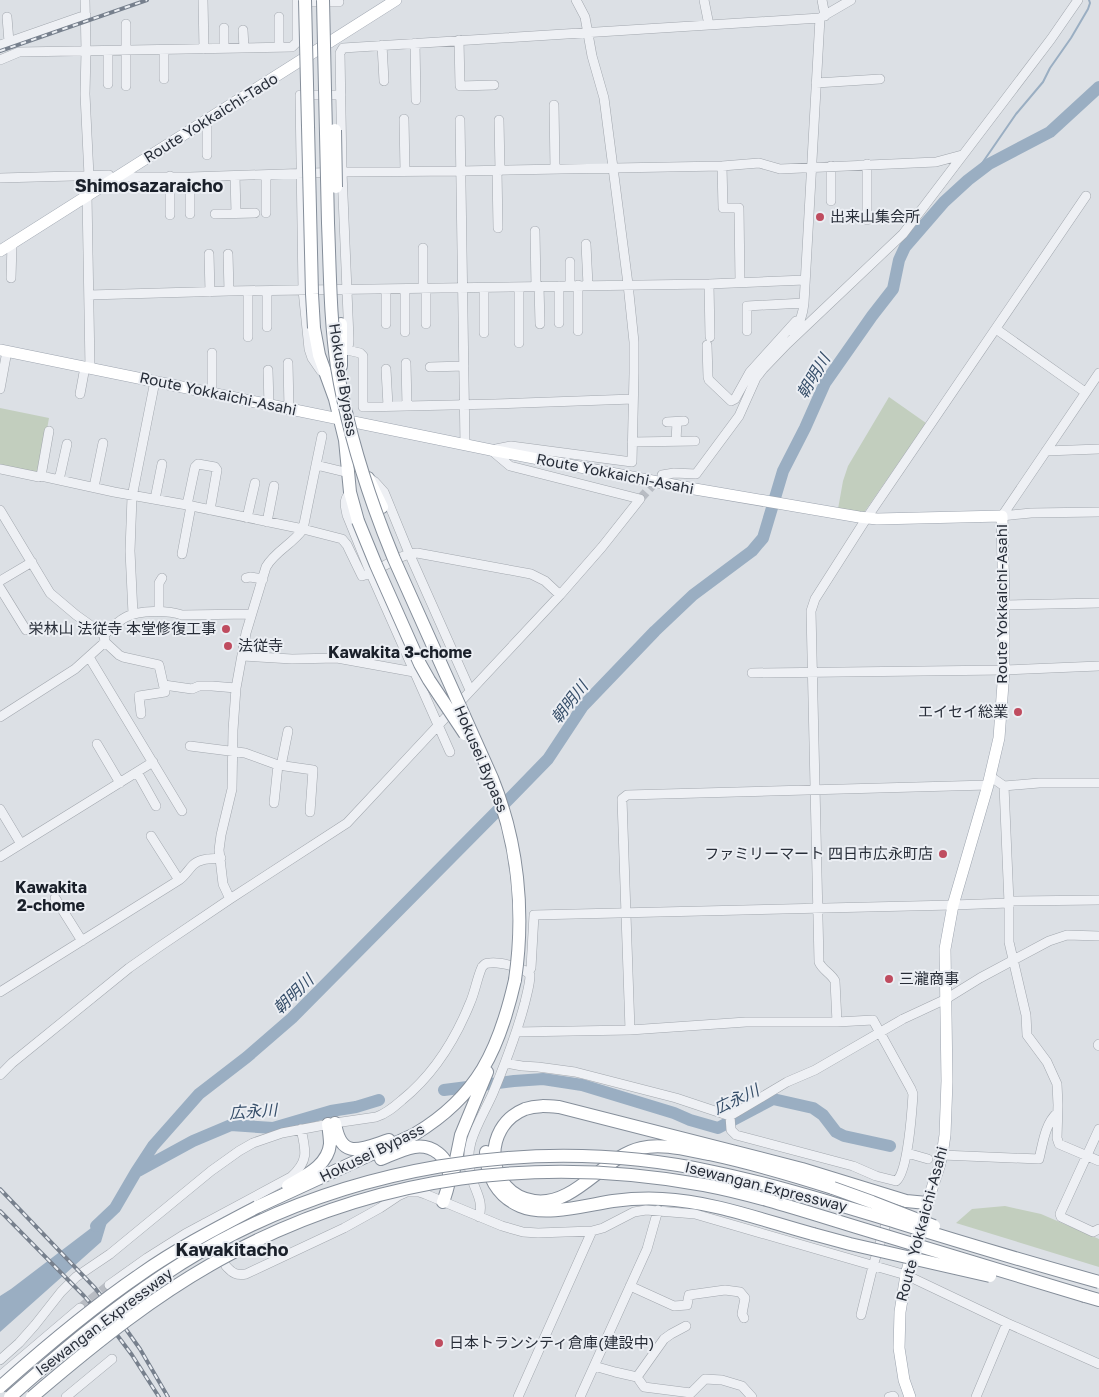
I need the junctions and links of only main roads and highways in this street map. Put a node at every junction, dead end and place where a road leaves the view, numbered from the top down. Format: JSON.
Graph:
{"nodes":[{"id":1,"x":332,"y":0,"type":"edge"},
{"id":2,"x":396,"y":0,"type":"edge"},
{"id":3,"x":300,"y":1,"type":"edge"},
{"id":4,"x":321,"y":1,"type":"edge"},
{"id":5,"x":0,"y":252,"type":"edge"},
{"id":6,"x":4,"y":350,"type":"edge"},
{"id":7,"x":346,"y":421,"type":"junction"},
{"id":8,"x":498,"y":792,"type":"junction"},
{"id":9,"x":509,"y":830,"type":"junction"},
{"id":10,"x":480,"y":1078,"type":"junction"},
{"id":11,"x":461,"y":1097,"type":"junction"},
{"id":12,"x":279,"y":1198,"type":"junction"},
{"id":13,"x":927,"y":1203,"type":"junction"},
{"id":14,"x":257,"y":1207,"type":"junction"},
{"id":15,"x":1099,"y":1282,"type":"edge"},
{"id":16,"x":1085,"y":1296,"type":"junction"},
{"id":17,"x":1099,"y":1300,"type":"edge"},
{"id":18,"x":0,"y":1387,"type":"edge"},
{"id":19,"x":10,"y":1397,"type":"edge"},
{"id":20,"x":32,"y":1397,"type":"edge"},
{"id":21,"x":910,"y":1397,"type":"edge"}],
"edges":[{"from":1,"to":7,"type":"highway","bridge":true},
{"from":2,"to":5,"type":"main road","name":"Route Yokkaichi-Tado"},
{"from":3,"to":7,"type":"highway","bridge":true},
{"from":4,"to":8,"type":"highway","name":"Hokusei Bypass","bridge":true},
{"from":6,"to":7,"type":"main road","name":"Route Yokkaichi-Asahi"},
{"from":7,"to":8,"type":"highway","bridge":true},
{"from":7,"to":9,"type":"highway","bridge":true},
{"from":7,"to":13,"type":"main road","name":"Route Yokkaichi-Asahi"},
{"from":8,"to":9,"type":"highway","name":"Hokusei Bypass","bridge":true},
{"from":9,"to":10,"type":"highway","name":"Hokusei Bypass","bridge":true},
{"from":10,"to":11,"type":"highway"},
{"from":10,"to":12,"type":"highway"},
{"from":11,"to":12,"type":"highway","name":"Hokusei Bypass"},
{"from":11,"to":14,"type":"highway"},
{"from":12,"to":14,"type":"highway","name":"Hokusei Bypass"},
{"from":13,"to":15,"type":"highway","bridge":true},
{"from":13,"to":16,"type":"highway","bridge":true},
{"from":13,"to":21,"type":"main road","name":"Route Yokkaichi-Asahi"},
{"from":14,"to":18,"type":"highway","name":"Hokusei Bypass","bridge":true},
{"from":15,"to":19,"type":"highway","name":"Isewangan Expressway","bridge":true},
{"from":16,"to":17,"type":"highway","name":"Isewangan Expressway"},
{"from":16,"to":20,"type":"highway","name":"Isewangan Expressway","bridge":true}]}
